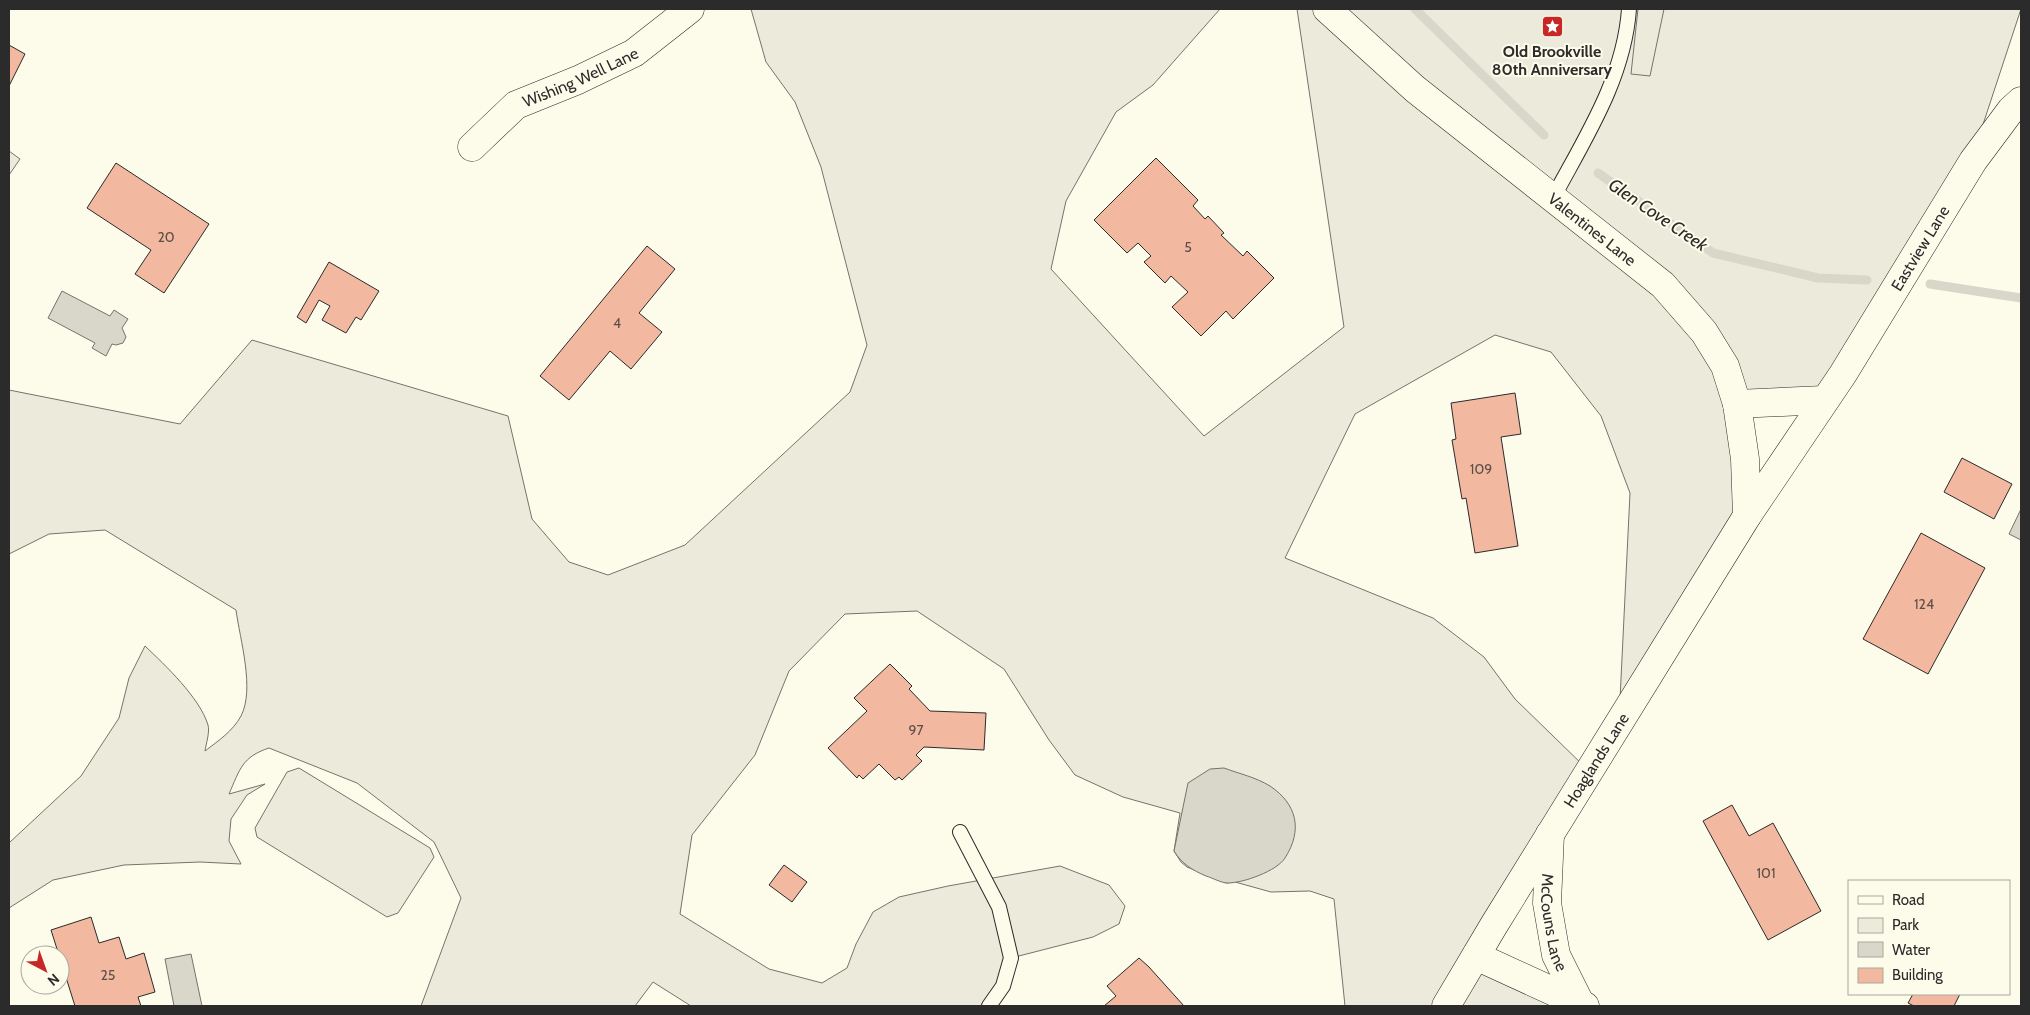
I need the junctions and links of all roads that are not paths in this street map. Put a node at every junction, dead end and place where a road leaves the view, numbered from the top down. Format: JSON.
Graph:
{"nodes":[{"id":1,"x":690,"y":9,"type":"edge"},
{"id":2,"x":1327,"y":9,"type":"edge"},
{"id":3,"x":1629,"y":9,"type":"edge"},
{"id":4,"x":2021,"y":101,"type":"edge"},
{"id":5,"x":472,"y":147,"type":"dead end"},
{"id":6,"x":1553,"y":198,"type":"junction"},
{"id":7,"x":1824,"y":400,"type":"junction"},
{"id":8,"x":1738,"y":404,"type":"junction"},
{"id":9,"x":1747,"y":516,"type":"junction"},
{"id":10,"x":960,"y":832,"type":"dead end"},
{"id":11,"x":1550,"y":834,"type":"junction"},
{"id":12,"x":1476,"y":956,"type":"junction"},
{"id":13,"x":1583,"y":1005,"type":"edge"},
{"id":14,"x":989,"y":1006,"type":"edge"},
{"id":15,"x":1446,"y":1006,"type":"edge"}],
"edges":[{"from":1,"to":5,"type":"street","name":"Wishing Well Lane"},
{"from":2,"to":6,"type":"street","name":"Valentines Lane"},
{"from":3,"to":6,"type":"lane"},
{"from":4,"to":7,"type":"street","name":"Eastview Lane"},
{"from":6,"to":8,"type":"street","name":"Valentines Lane"},
{"from":7,"to":8,"type":"street"},
{"from":7,"to":9,"type":"street","name":"Eastview Lane"},
{"from":8,"to":9,"type":"street","name":"Valentines Lane"},
{"from":9,"to":11,"type":"street","name":"Hoaglands Lane"},
{"from":10,"to":14,"type":"lane"},
{"from":11,"to":12,"type":"street","name":"Hoaglands Lane"},
{"from":11,"to":13,"type":"street","name":"McCouns Lane"},
{"from":12,"to":13,"type":"street","name":"McCouns Lane"},
{"from":12,"to":15,"type":"street","name":"Hoaglands Lane"}]}
